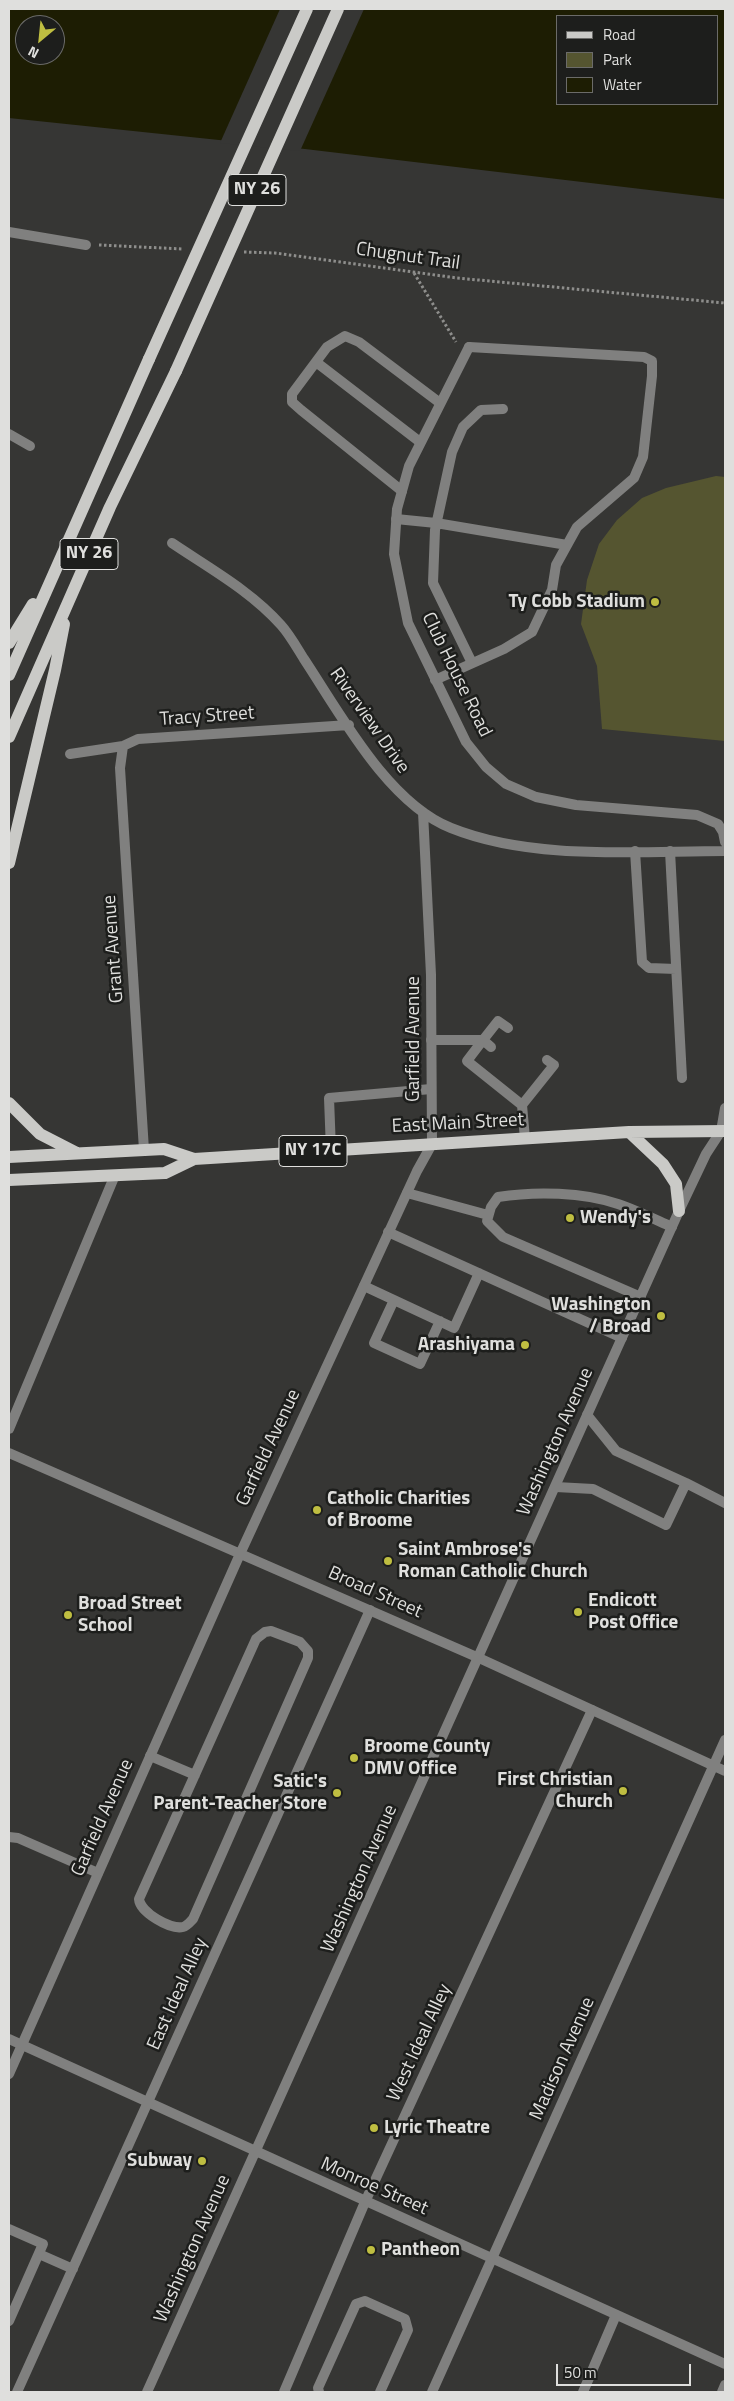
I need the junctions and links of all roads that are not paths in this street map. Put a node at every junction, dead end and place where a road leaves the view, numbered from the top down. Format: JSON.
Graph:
{"nodes":[{"id":1,"x":307,"y":9,"type":"edge"},
{"id":2,"x":338,"y":9,"type":"edge"},
{"id":3,"x":9,"y":232,"type":"edge"},
{"id":4,"x":86,"y":245,"type":"road end"},
{"id":5,"x":316,"y":362,"type":"junction"},
{"id":6,"x":440,"y":403,"type":"junction"},
{"id":7,"x":504,"y":409,"type":"dead end"},
{"id":8,"x":9,"y":434,"type":"edge"},
{"id":9,"x":420,"y":442,"type":"junction"},
{"id":10,"x":30,"y":446,"type":"dead end"},
{"id":11,"x":402,"y":491,"type":"junction"},
{"id":12,"x":396,"y":519,"type":"junction"},
{"id":13,"x":436,"y":523,"type":"junction"},
{"id":14,"x":172,"y":543,"type":"dead end"},
{"id":15,"x":567,"y":545,"type":"junction"},
{"id":16,"x":60,"y":559,"type":"junction"},
{"id":17,"x":68,"y":601,"type":"junction"},
{"id":18,"x":9,"y":643,"type":"edge"},
{"id":19,"x":472,"y":663,"type":"junction"},
{"id":20,"x":9,"y":676,"type":"edge"},
{"id":21,"x":435,"y":680,"type":"junction"},
{"id":22,"x":349,"y":725,"type":"junction"},
{"id":23,"x":9,"y":737,"type":"edge"},
{"id":24,"x":123,"y":746,"type":"junction"},
{"id":25,"x":70,"y":754,"type":"dead end"},
{"id":26,"x":423,"y":812,"type":"junction"},
{"id":27,"x":725,"y":842,"type":"edge"},
{"id":28,"x":635,"y":851,"type":"junction"},
{"id":29,"x":670,"y":851,"type":"junction"},
{"id":30,"x":725,"y":851,"type":"edge"},
{"id":31,"x":9,"y":863,"type":"edge"},
{"id":32,"x":676,"y":969,"type":"junction"},
{"id":33,"x":508,"y":1028,"type":"dead end"},
{"id":34,"x":431,"y":1040,"type":"junction"},
{"id":35,"x":487,"y":1044,"type":"junction"},
{"id":36,"x":547,"y":1060,"type":"dead end"},
{"id":37,"x":682,"y":1078,"type":"dead end"},
{"id":38,"x":431,"y":1089,"type":"junction"},
{"id":39,"x":9,"y":1103,"type":"edge"},
{"id":40,"x":522,"y":1105,"type":"junction"},
{"id":41,"x":725,"y":1108,"type":"edge"},
{"id":42,"x":723,"y":1131,"type":"edge"},
{"id":43,"x":629,"y":1132,"type":"junction"},
{"id":44,"x":525,"y":1139,"type":"junction"},
{"id":45,"x":432,"y":1144,"type":"junction"},
{"id":46,"x":144,"y":1150,"type":"junction"},
{"id":47,"x":331,"y":1150,"type":"junction"},
{"id":48,"x":77,"y":1153,"type":"junction"},
{"id":49,"x":9,"y":1157,"type":"edge"},
{"id":50,"x":194,"y":1158,"type":"junction"},
{"id":51,"x":115,"y":1175,"type":"junction"},
{"id":52,"x":9,"y":1180,"type":"edge"},
{"id":53,"x":407,"y":1193,"type":"junction"},
{"id":54,"x":679,"y":1211,"type":"junction"},
{"id":55,"x":488,"y":1215,"type":"junction"},
{"id":56,"x":672,"y":1227,"type":"junction"},
{"id":57,"x":388,"y":1232,"type":"junction"},
{"id":58,"x":479,"y":1273,"type":"junction"},
{"id":59,"x":364,"y":1286,"type":"junction"},
{"id":60,"x":640,"y":1297,"type":"junction"},
{"id":61,"x":394,"y":1300,"type":"junction"},
{"id":62,"x":440,"y":1321,"type":"junction"},
{"id":63,"x":622,"y":1338,"type":"junction"},
{"id":64,"x":587,"y":1415,"type":"junction"},
{"id":65,"x":9,"y":1429,"type":"edge"},
{"id":66,"x":9,"y":1454,"type":"edge"},
{"id":67,"x":686,"y":1483,"type":"junction"},
{"id":68,"x":556,"y":1487,"type":"junction"},
{"id":69,"x":725,"y":1503,"type":"edge"},
{"id":70,"x":240,"y":1554,"type":"junction"},
{"id":71,"x":370,"y":1610,"type":"junction"},
{"id":72,"x":479,"y":1658,"type":"junction"},
{"id":73,"x":592,"y":1710,"type":"junction"},
{"id":74,"x":725,"y":1740,"type":"edge"},
{"id":75,"x":150,"y":1756,"type":"junction"},
{"id":76,"x":714,"y":1765,"type":"junction"},
{"id":77,"x":725,"y":1770,"type":"edge"},
{"id":78,"x":195,"y":1775,"type":"junction"},
{"id":79,"x":9,"y":1837,"type":"edge"},
{"id":80,"x":98,"y":1873,"type":"junction"},
{"id":81,"x":9,"y":2039,"type":"edge"},
{"id":82,"x":22,"y":2045,"type":"junction"},
{"id":83,"x":9,"y":2074,"type":"edge"},
{"id":84,"x":148,"y":2104,"type":"junction"},
{"id":85,"x":256,"y":2152,"type":"junction"},
{"id":86,"x":365,"y":2202,"type":"junction"},
{"id":87,"x":9,"y":2229,"type":"edge"},
{"id":88,"x":39,"y":2254,"type":"junction"},
{"id":89,"x":492,"y":2260,"type":"junction"},
{"id":90,"x":73,"y":2269,"type":"junction"},
{"id":91,"x":616,"y":2315,"type":"junction"},
{"id":92,"x":9,"y":2321,"type":"edge"},
{"id":93,"x":725,"y":2364,"type":"edge"},
{"id":94,"x":725,"y":2385,"type":"edge"},
{"id":95,"x":17,"y":2392,"type":"edge"},
{"id":96,"x":147,"y":2392,"type":"edge"},
{"id":97,"x":284,"y":2392,"type":"edge"},
{"id":98,"x":319,"y":2392,"type":"edge"},
{"id":99,"x":380,"y":2392,"type":"edge"},
{"id":100,"x":432,"y":2392,"type":"edge"},
{"id":101,"x":583,"y":2392,"type":"edge"},
{"id":102,"x":722,"y":2392,"type":"edge"}],
"edges":[{"from":1,"to":16,"type":"main road","number":"NY 26","bridge":true},
{"from":2,"to":17,"type":"main road","number":"NY 26","bridge":true},
{"from":3,"to":4,"type":"street"},
{"from":5,"to":6,"type":"street"},
{"from":5,"to":9,"type":"street"},
{"from":5,"to":11,"type":"street"},
{"from":6,"to":9,"type":"street","name":"Club House Road"},
{"from":6,"to":15,"type":"street","name":"Club House Road"},
{"from":7,"to":13,"type":"street"},
{"from":8,"to":10,"type":"street"},
{"from":9,"to":11,"type":"street","name":"Club House Road"},
{"from":11,"to":12,"type":"street","name":"Club House Road"},
{"from":12,"to":13,"type":"street"},
{"from":12,"to":21,"type":"street","name":"Club House Road"},
{"from":13,"to":15,"type":"street"},
{"from":13,"to":19,"type":"street"},
{"from":14,"to":22,"type":"street","name":"Riverview Drive"},
{"from":15,"to":19,"type":"street"},
{"from":16,"to":18,"type":"main road"},
{"from":16,"to":20,"type":"main road","number":"NY 26"},
{"from":17,"to":23,"type":"main road"},
{"from":17,"to":31,"type":"main road","number":"NY 26"},
{"from":19,"to":21,"type":"street"},
{"from":21,"to":27,"type":"street","name":"Club House Road"},
{"from":22,"to":24,"type":"street","name":"Tracy Street"},
{"from":22,"to":26,"type":"street","name":"Riverview Drive"},
{"from":24,"to":25,"type":"street","name":"Tracy Street"},
{"from":24,"to":46,"type":"street","name":"Grant Avenue"},
{"from":26,"to":28,"type":"street","name":"Riverview Drive"},
{"from":26,"to":34,"type":"street","name":"Garfield Avenue"},
{"from":28,"to":29,"type":"street","name":"Riverview Drive"},
{"from":28,"to":32,"type":"street"},
{"from":29,"to":30,"type":"street","name":"Riverview Drive"},
{"from":29,"to":32,"type":"street"},
{"from":32,"to":37,"type":"street"},
{"from":33,"to":35,"type":"street"},
{"from":34,"to":35,"type":"street"},
{"from":34,"to":38,"type":"street","name":"Garfield Avenue"},
{"from":35,"to":40,"type":"street"},
{"from":36,"to":40,"type":"street"},
{"from":38,"to":45,"type":"street","name":"Garfield Avenue"},
{"from":38,"to":47,"type":"street"},
{"from":39,"to":48,"type":"main road"},
{"from":40,"to":44,"type":"street"},
{"from":41,"to":42,"type":"street","name":"Washington Avenue"},
{"from":42,"to":43,"type":"main road","name":"East Main Street","number":"NY 17C"},
{"from":42,"to":54,"type":"street","name":"Washington Avenue"},
{"from":43,"to":44,"type":"main road","name":"East Main Street","number":"NY 17C"},
{"from":43,"to":54,"type":"main road"},
{"from":44,"to":45,"type":"main road","name":"East Main Street","number":"NY 17C"},
{"from":45,"to":47,"type":"main road","name":"East Main Street","number":"NY 17C"},
{"from":45,"to":53,"type":"street","name":"Garfield Avenue"},
{"from":46,"to":48,"type":"main road","name":"East Main Street","number":"NY 17C"},
{"from":46,"to":50,"type":"main road","name":"East Main Street","number":"NY 17C"},
{"from":47,"to":50,"type":"main road","name":"East Main Street","number":"NY 17C"},
{"from":48,"to":49,"type":"main road","name":"East Main Street","number":"NY 17C"},
{"from":50,"to":51,"type":"main road","name":"East Main Street","number":"NY 17C"},
{"from":51,"to":52,"type":"main road","name":"East Main Street","number":"NY 17C"},
{"from":51,"to":65,"type":"street"},
{"from":53,"to":55,"type":"street"},
{"from":53,"to":57,"type":"street","name":"Garfield Avenue"},
{"from":54,"to":56,"type":"street","name":"Washington Avenue"},
{"from":55,"to":56,"type":"street"},
{"from":55,"to":60,"type":"street"},
{"from":56,"to":60,"type":"street","name":"Washington Avenue"},
{"from":57,"to":58,"type":"street"},
{"from":57,"to":59,"type":"street","name":"Garfield Avenue"},
{"from":58,"to":62,"type":"street"},
{"from":58,"to":63,"type":"street"},
{"from":59,"to":61,"type":"street"},
{"from":59,"to":70,"type":"street","name":"Garfield Avenue"},
{"from":60,"to":63,"type":"street","name":"Washington Avenue"},
{"from":61,"to":62,"type":"street"},
{"from":61,"to":62,"type":"street"},
{"from":63,"to":64,"type":"street","name":"Washington Avenue"},
{"from":64,"to":67,"type":"street"},
{"from":64,"to":68,"type":"street","name":"Washington Avenue"},
{"from":66,"to":70,"type":"street","name":"Broad Street"},
{"from":67,"to":68,"type":"street"},
{"from":67,"to":69,"type":"street"},
{"from":68,"to":72,"type":"street","name":"Washington Avenue"},
{"from":70,"to":71,"type":"street","name":"Broad Street"},
{"from":70,"to":75,"type":"street","name":"Garfield Avenue"},
{"from":71,"to":72,"type":"street","name":"Broad Street"},
{"from":71,"to":84,"type":"street","name":"East Ideal Alley"},
{"from":72,"to":73,"type":"street","name":"Broad Street"},
{"from":72,"to":85,"type":"street","name":"Washington Avenue"},
{"from":73,"to":76,"type":"street","name":"Broad Street"},
{"from":73,"to":86,"type":"street","name":"West Ideal Alley"},
{"from":74,"to":76,"type":"street","name":"Madison Avenue"},
{"from":75,"to":78,"type":"street"},
{"from":75,"to":80,"type":"street","name":"Garfield Avenue"},
{"from":76,"to":77,"type":"street","name":"Broad Street"},
{"from":76,"to":89,"type":"street","name":"Madison Avenue"},
{"from":78,"to":78,"type":"street"},
{"from":79,"to":80,"type":"street"},
{"from":80,"to":82,"type":"street","name":"Garfield Avenue"},
{"from":81,"to":82,"type":"street","name":"Monroe Street"},
{"from":82,"to":83,"type":"street","name":"Garfield Avenue"},
{"from":82,"to":84,"type":"street","name":"Monroe Street"},
{"from":84,"to":85,"type":"street","name":"Monroe Street"},
{"from":84,"to":90,"type":"street","name":"East Ideal Alley"},
{"from":85,"to":86,"type":"street","name":"Monroe Street"},
{"from":85,"to":96,"type":"street","name":"Washington Avenue"},
{"from":86,"to":89,"type":"street","name":"Monroe Street"},
{"from":86,"to":97,"type":"street","name":"West Ideal Alley"},
{"from":87,"to":88,"type":"street"},
{"from":88,"to":90,"type":"street"},
{"from":88,"to":92,"type":"street"},
{"from":89,"to":91,"type":"street","name":"Monroe Street"},
{"from":89,"to":100,"type":"street","name":"Madison Avenue"},
{"from":90,"to":95,"type":"street","name":"East Ideal Alley"},
{"from":91,"to":93,"type":"street","name":"Monroe Street"},
{"from":91,"to":101,"type":"street"},
{"from":94,"to":102,"type":"street"},
{"from":98,"to":99,"type":"street"}]}
